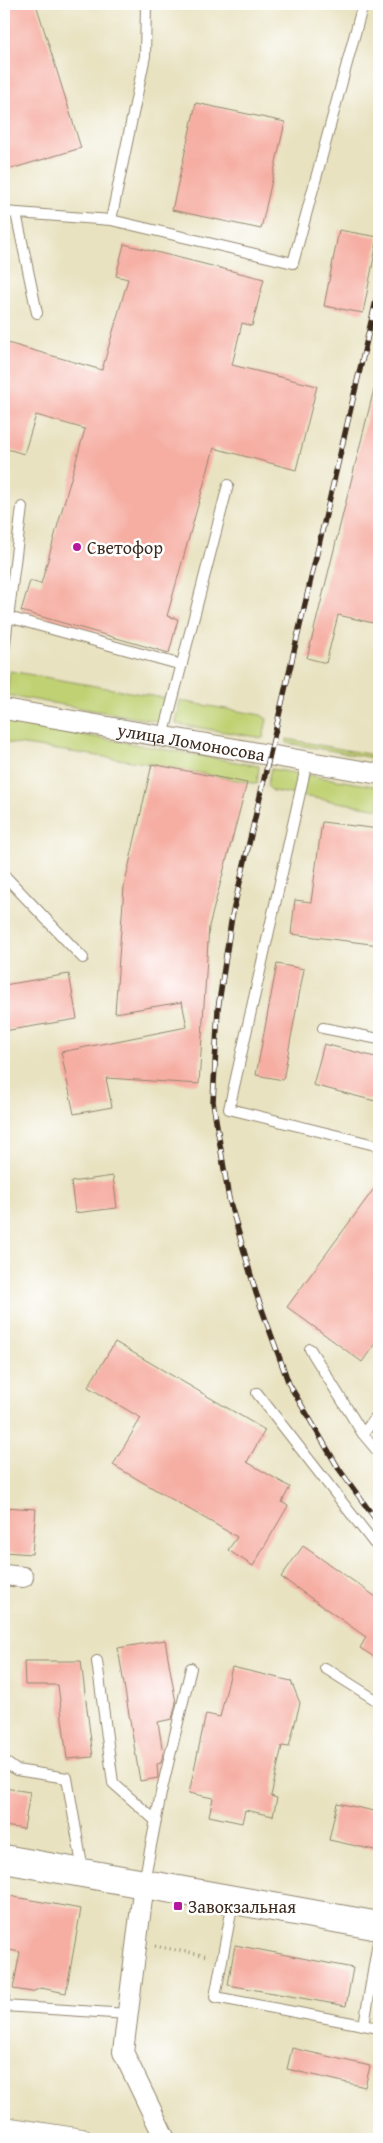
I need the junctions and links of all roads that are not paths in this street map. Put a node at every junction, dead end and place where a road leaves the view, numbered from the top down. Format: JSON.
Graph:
{"nodes":[{"id":1,"x":146,"y":4,"type":"edge"},
{"id":2,"x":363,"y":4,"type":"edge"},
{"id":3,"x":4,"y":212,"type":"edge"},
{"id":4,"x":16,"y":213,"type":"junction"},
{"id":5,"x":111,"y":220,"type":"junction"},
{"id":6,"x":37,"y":313,"type":"dead end"},
{"id":7,"x":228,"y":485,"type":"dead end"},
{"id":8,"x":22,"y":507,"type":"dead end"},
{"id":9,"x":8,"y":617,"type":"junction"},
{"id":10,"x":4,"y":651,"type":"edge"},
{"id":11,"x":182,"y":665,"type":"junction"},
{"id":12,"x":4,"y":709,"type":"edge"},
{"id":13,"x":163,"y":736,"type":"junction"},
{"id":14,"x":307,"y":762,"type":"junction"},
{"id":15,"x":379,"y":774,"type":"edge"},
{"id":16,"x":4,"y":875,"type":"edge"},
{"id":17,"x":83,"y":958,"type":"dead end"},
{"id":18,"x":323,"y":1028,"type":"dead end"},
{"id":19,"x":379,"y":1040,"type":"edge"},
{"id":20,"x":375,"y":1145,"type":"dead end"},
{"id":21,"x":310,"y":1349,"type":"dead end"},
{"id":22,"x":257,"y":1393,"type":"dead end"},
{"id":23,"x":379,"y":1412,"type":"edge"},
{"id":24,"x":363,"y":1434,"type":"junction"},
{"id":25,"x":379,"y":1453,"type":"edge"},
{"id":26,"x":379,"y":1542,"type":"edge"},
{"id":27,"x":97,"y":1661,"type":"dead end"},
{"id":28,"x":191,"y":1668,"type":"dead end"},
{"id":29,"x":325,"y":1668,"type":"dead end"},
{"id":30,"x":379,"y":1702,"type":"edge"},
{"id":31,"x":4,"y":1761,"type":"edge"},
{"id":32,"x":156,"y":1820,"type":"junction"},
{"id":33,"x":4,"y":1859,"type":"edge"},
{"id":34,"x":83,"y":1872,"type":"junction"},
{"id":35,"x":144,"y":1882,"type":"junction"},
{"id":36,"x":233,"y":1899,"type":"junction"},
{"id":37,"x":379,"y":1926,"type":"edge"},
{"id":38,"x":379,"y":1936,"type":"edge"},
{"id":39,"x":4,"y":1989,"type":"edge"},
{"id":40,"x":4,"y":2000,"type":"edge"},
{"id":41,"x":4,"y":2006,"type":"edge"},
{"id":42,"x":128,"y":2014,"type":"junction"},
{"id":43,"x":364,"y":2024,"type":"junction"},
{"id":44,"x":379,"y":2028,"type":"edge"},
{"id":45,"x":4,"y":2127,"type":"edge"},
{"id":46,"x":82,"y":2139,"type":"edge"},
{"id":47,"x":165,"y":2139,"type":"edge"}],
"edges":[{"from":1,"to":5,"type":"lane"},
{"from":2,"to":5,"type":"lane"},
{"from":3,"to":4,"type":"lane"},
{"from":4,"to":5,"type":"lane"},
{"from":4,"to":6,"type":"lane"},
{"from":7,"to":11,"type":"lane"},
{"from":8,"to":9,"type":"lane"},
{"from":9,"to":10,"type":"lane"},
{"from":9,"to":11,"type":"lane"},
{"from":11,"to":13,"type":"lane"},
{"from":12,"to":13,"type":"street","name":"улица Ломоносова"},
{"from":13,"to":14,"type":"street","name":"улица Ломоносова"},
{"from":14,"to":15,"type":"street","name":"улица Ломоносова"},
{"from":14,"to":20,"type":"lane"},
{"from":16,"to":17,"type":"lane"},
{"from":18,"to":19,"type":"lane"},
{"from":21,"to":24,"type":"lane"},
{"from":22,"to":26,"type":"lane"},
{"from":23,"to":24,"type":"lane"},
{"from":24,"to":25,"type":"lane"},
{"from":27,"to":32,"type":"lane"},
{"from":28,"to":32,"type":"lane"},
{"from":29,"to":30,"type":"lane"},
{"from":31,"to":34,"type":"lane"},
{"from":32,"to":35,"type":"lane"},
{"from":33,"to":34,"type":"street"},
{"from":34,"to":35,"type":"street"},
{"from":35,"to":36,"type":"street"},
{"from":35,"to":42,"type":"street"},
{"from":36,"to":37,"type":"street"},
{"from":36,"to":43,"type":"lane"},
{"from":38,"to":43,"type":"lane"},
{"from":39,"to":40,"type":"lane"},
{"from":41,"to":42,"type":"lane"},
{"from":42,"to":47,"type":"street"},
{"from":43,"to":44,"type":"lane"},
{"from":45,"to":46,"type":"street"}]}
